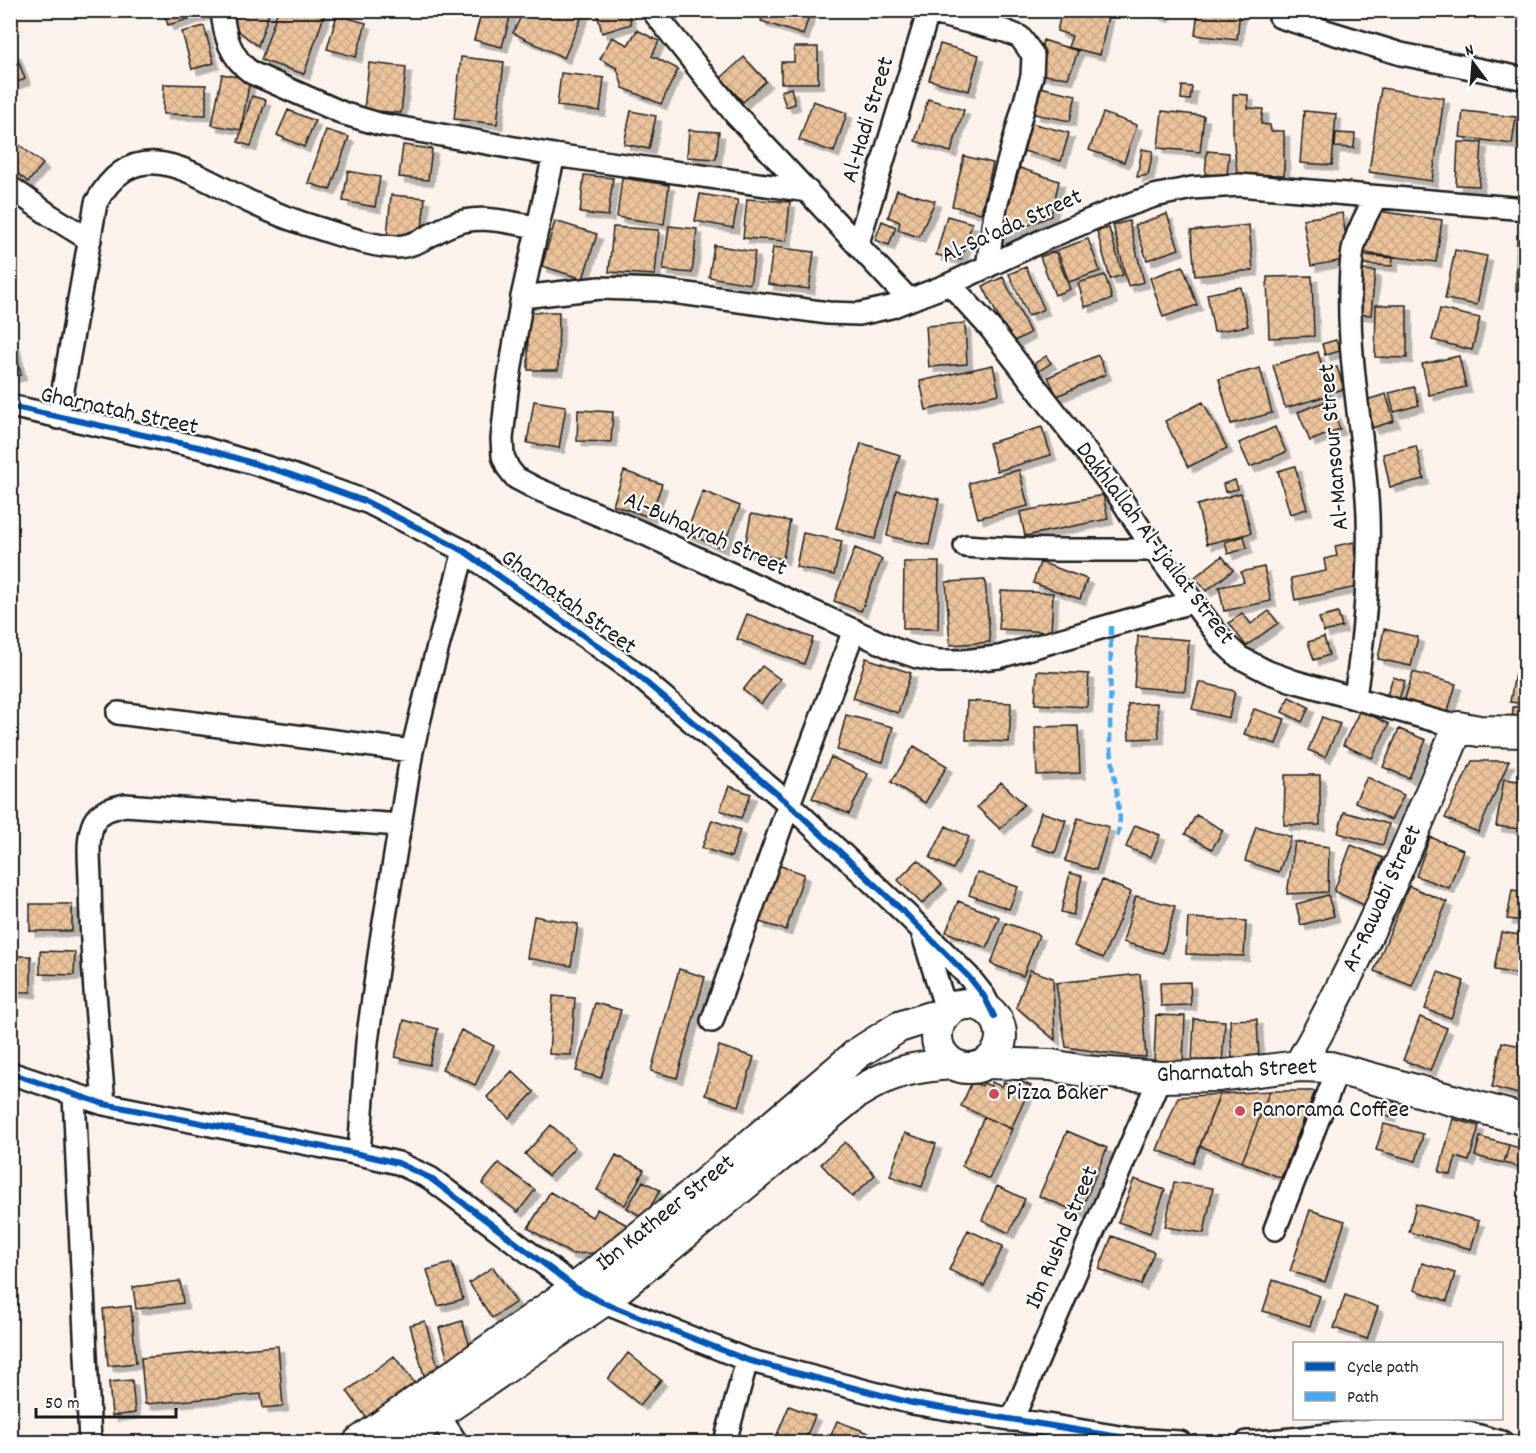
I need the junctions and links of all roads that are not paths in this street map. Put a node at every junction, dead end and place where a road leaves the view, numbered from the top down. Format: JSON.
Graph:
{"nodes":[{"id":1,"x":222,"y":10,"type":"edge"},
{"id":2,"x":652,"y":10,"type":"edge"},
{"id":3,"x":929,"y":11,"type":"edge"},
{"id":4,"x":1280,"y":17,"type":"dead end"},
{"id":5,"x":1526,"y":79,"type":"edge"},
{"id":6,"x":554,"y":155,"type":"junction"},
{"id":7,"x":10,"y":187,"type":"edge"},
{"id":8,"x":808,"y":191,"type":"junction"},
{"id":9,"x":1376,"y":197,"type":"junction"},
{"id":10,"x":1526,"y":209,"type":"edge"},
{"id":11,"x":537,"y":227,"type":"junction"},
{"id":12,"x":90,"y":240,"type":"junction"},
{"id":13,"x":858,"y":243,"type":"junction"},
{"id":14,"x":987,"y":267,"type":"junction"},
{"id":15,"x":950,"y":284,"type":"junction"},
{"id":16,"x":522,"y":297,"type":"junction"},
{"id":17,"x":909,"y":300,"type":"junction"},
{"id":18,"x":10,"y":406,"type":"edge"},
{"id":19,"x":58,"y":418,"type":"junction"},
{"id":20,"x":965,"y":546,"type":"dead end"},
{"id":21,"x":1154,"y":550,"type":"junction"},
{"id":22,"x":464,"y":551,"type":"junction"},
{"id":23,"x":1192,"y":602,"type":"junction"},
{"id":24,"x":854,"y":630,"type":"junction"},
{"id":25,"x":1355,"y":697,"type":"junction"},
{"id":26,"x":118,"y":713,"type":"dead end"},
{"id":27,"x":1458,"y":727,"type":"junction"},
{"id":28,"x":1526,"y":732,"type":"edge"},
{"id":29,"x":412,"y":752,"type":"junction"},
{"id":30,"x":789,"y":804,"type":"junction"},
{"id":31,"x":400,"y":825,"type":"junction"},
{"id":32,"x":921,"y":928,"type":"junction"},
{"id":33,"x":946,"y":1014,"type":"junction"},
{"id":34,"x":996,"y":1021,"type":"junction"},
{"id":35,"x":712,"y":1022,"type":"dead end"},
{"id":36,"x":986,"y":1063,"type":"junction"},
{"id":37,"x":952,"y":1064,"type":"junction"},
{"id":38,"x":1051,"y":1065,"type":"junction"},
{"id":39,"x":1299,"y":1065,"type":"junction"},
{"id":40,"x":1338,"y":1069,"type":"junction"},
{"id":41,"x":10,"y":1074,"type":"edge"},
{"id":42,"x":1160,"y":1077,"type":"junction"},
{"id":43,"x":74,"y":1095,"type":"junction"},
{"id":44,"x":104,"y":1104,"type":"junction"},
{"id":45,"x":1526,"y":1120,"type":"edge"},
{"id":46,"x":359,"y":1154,"type":"junction"},
{"id":47,"x":1275,"y":1229,"type":"dead end"},
{"id":48,"x":576,"y":1288,"type":"junction"},
{"id":49,"x":602,"y":1302,"type":"junction"},
{"id":50,"x":747,"y":1360,"type":"junction"},
{"id":51,"x":438,"y":1414,"type":"junction"},
{"id":52,"x":1012,"y":1420,"type":"junction"},
{"id":53,"x":1131,"y":1441,"type":"edge"},
{"id":54,"x":358,"y":1442,"type":"edge"},
{"id":55,"x":1284,"y":1442,"type":"edge"},
{"id":56,"x":90,"y":1443,"type":"edge"},
{"id":57,"x":401,"y":1443,"type":"edge"},
{"id":58,"x":456,"y":1443,"type":"edge"},
{"id":59,"x":725,"y":1443,"type":"edge"},
{"id":60,"x":1180,"y":1443,"type":"edge"},
{"id":61,"x":1247,"y":1443,"type":"edge"},
{"id":62,"x":1502,"y":1443,"type":"edge"}],
"edges":[{"from":1,"to":6,"type":"street"},
{"from":2,"to":8,"type":"street"},
{"from":3,"to":13,"type":"street","name":"Al-Hadi Street"},
{"from":3,"to":14,"type":"street"},
{"from":4,"to":5,"type":"street"},
{"from":6,"to":8,"type":"street"},
{"from":6,"to":11,"type":"street","name":"Al-Buhayrah Street"},
{"from":7,"to":12,"type":"street"},
{"from":8,"to":13,"type":"street"},
{"from":9,"to":10,"type":"street","name":"Al-Sa'ada Street"},
{"from":9,"to":14,"type":"street","name":"Al-Sa'ada Street"},
{"from":9,"to":25,"type":"street","name":"Al-Mansour Street"},
{"from":11,"to":12,"type":"street"},
{"from":11,"to":16,"type":"street","name":"Al-Buhayrah Street"},
{"from":12,"to":19,"type":"street"},
{"from":13,"to":17,"type":"street"},
{"from":14,"to":15,"type":"street","name":"Al-Sa'ada Street"},
{"from":15,"to":17,"type":"street","name":"Al-Sa'ada Street"},
{"from":15,"to":21,"type":"street","name":"Dakhlallah Al-Ijailat Street"},
{"from":16,"to":17,"type":"street","name":"Al-Sa'ada Street"},
{"from":16,"to":24,"type":"street","name":"Al-Buhayrah Street"},
{"from":18,"to":19,"type":"street","name":"Gharnatah Street"},
{"from":19,"to":22,"type":"street","name":"Gharnatah Street"},
{"from":20,"to":21,"type":"street"},
{"from":21,"to":23,"type":"street","name":"Dakhlallah Al-Ijailat Street"},
{"from":22,"to":29,"type":"street"},
{"from":22,"to":30,"type":"street","name":"Gharnatah Street"},
{"from":23,"to":24,"type":"street","name":"Al-Buhayrah Street"},
{"from":23,"to":25,"type":"street","name":"Dakhlallah Al-Ijailat Street"},
{"from":24,"to":30,"type":"street"},
{"from":25,"to":27,"type":"street","name":"Dakhlallah Al-Ijailat Street"},
{"from":26,"to":29,"type":"street"},
{"from":27,"to":28,"type":"street","name":"Dakhlallah Al-Ijailat Street"},
{"from":27,"to":39,"type":"street","name":"Ar-Rawabi Street"},
{"from":29,"to":31,"type":"street"},
{"from":30,"to":32,"type":"street","name":"Gharnatah Street"},
{"from":30,"to":35,"type":"street"},
{"from":31,"to":44,"type":"street"},
{"from":31,"to":46,"type":"street"},
{"from":32,"to":33,"type":"street"},
{"from":32,"to":34,"type":"street","name":"Gharnatah Street"},
{"from":33,"to":34,"type":"street"},
{"from":33,"to":37,"type":"street"},
{"from":33,"to":48,"type":"street","name":"Ibn Katheer Street"},
{"from":34,"to":36,"type":"street"},
{"from":34,"to":38,"type":"street","name":"Gharnatah Street"},
{"from":36,"to":37,"type":"street"},
{"from":36,"to":38,"type":"street","name":"Gharnatah Street"},
{"from":37,"to":49,"type":"street","name":"Ibn Katheer Street"},
{"from":38,"to":42,"type":"street","name":"Gharnatah Street"},
{"from":39,"to":40,"type":"street","name":"Gharnatah Street"},
{"from":39,"to":42,"type":"street","name":"Gharnatah Street"},
{"from":40,"to":45,"type":"street","name":"Gharnatah Street"},
{"from":40,"to":47,"type":"street"},
{"from":41,"to":43,"type":"street"},
{"from":42,"to":52,"type":"street","name":"Ibn Rushd Street"},
{"from":43,"to":44,"type":"street"},
{"from":43,"to":56,"type":"street"},
{"from":44,"to":46,"type":"street"},
{"from":46,"to":48,"type":"street"},
{"from":48,"to":49,"type":"street"},
{"from":48,"to":54,"type":"street","name":"Ibn Katheer Street"},
{"from":49,"to":50,"type":"street"},
{"from":49,"to":51,"type":"street","name":"Ibn Katheer Street"},
{"from":50,"to":52,"type":"street"},
{"from":50,"to":59,"type":"street"},
{"from":51,"to":57,"type":"street","name":"Ibn Katheer Street"},
{"from":51,"to":58,"type":"street"},
{"from":52,"to":53,"type":"street"},
{"from":53,"to":60,"type":"street"},
{"from":55,"to":61,"type":"street"},
{"from":55,"to":62,"type":"street"}]}
